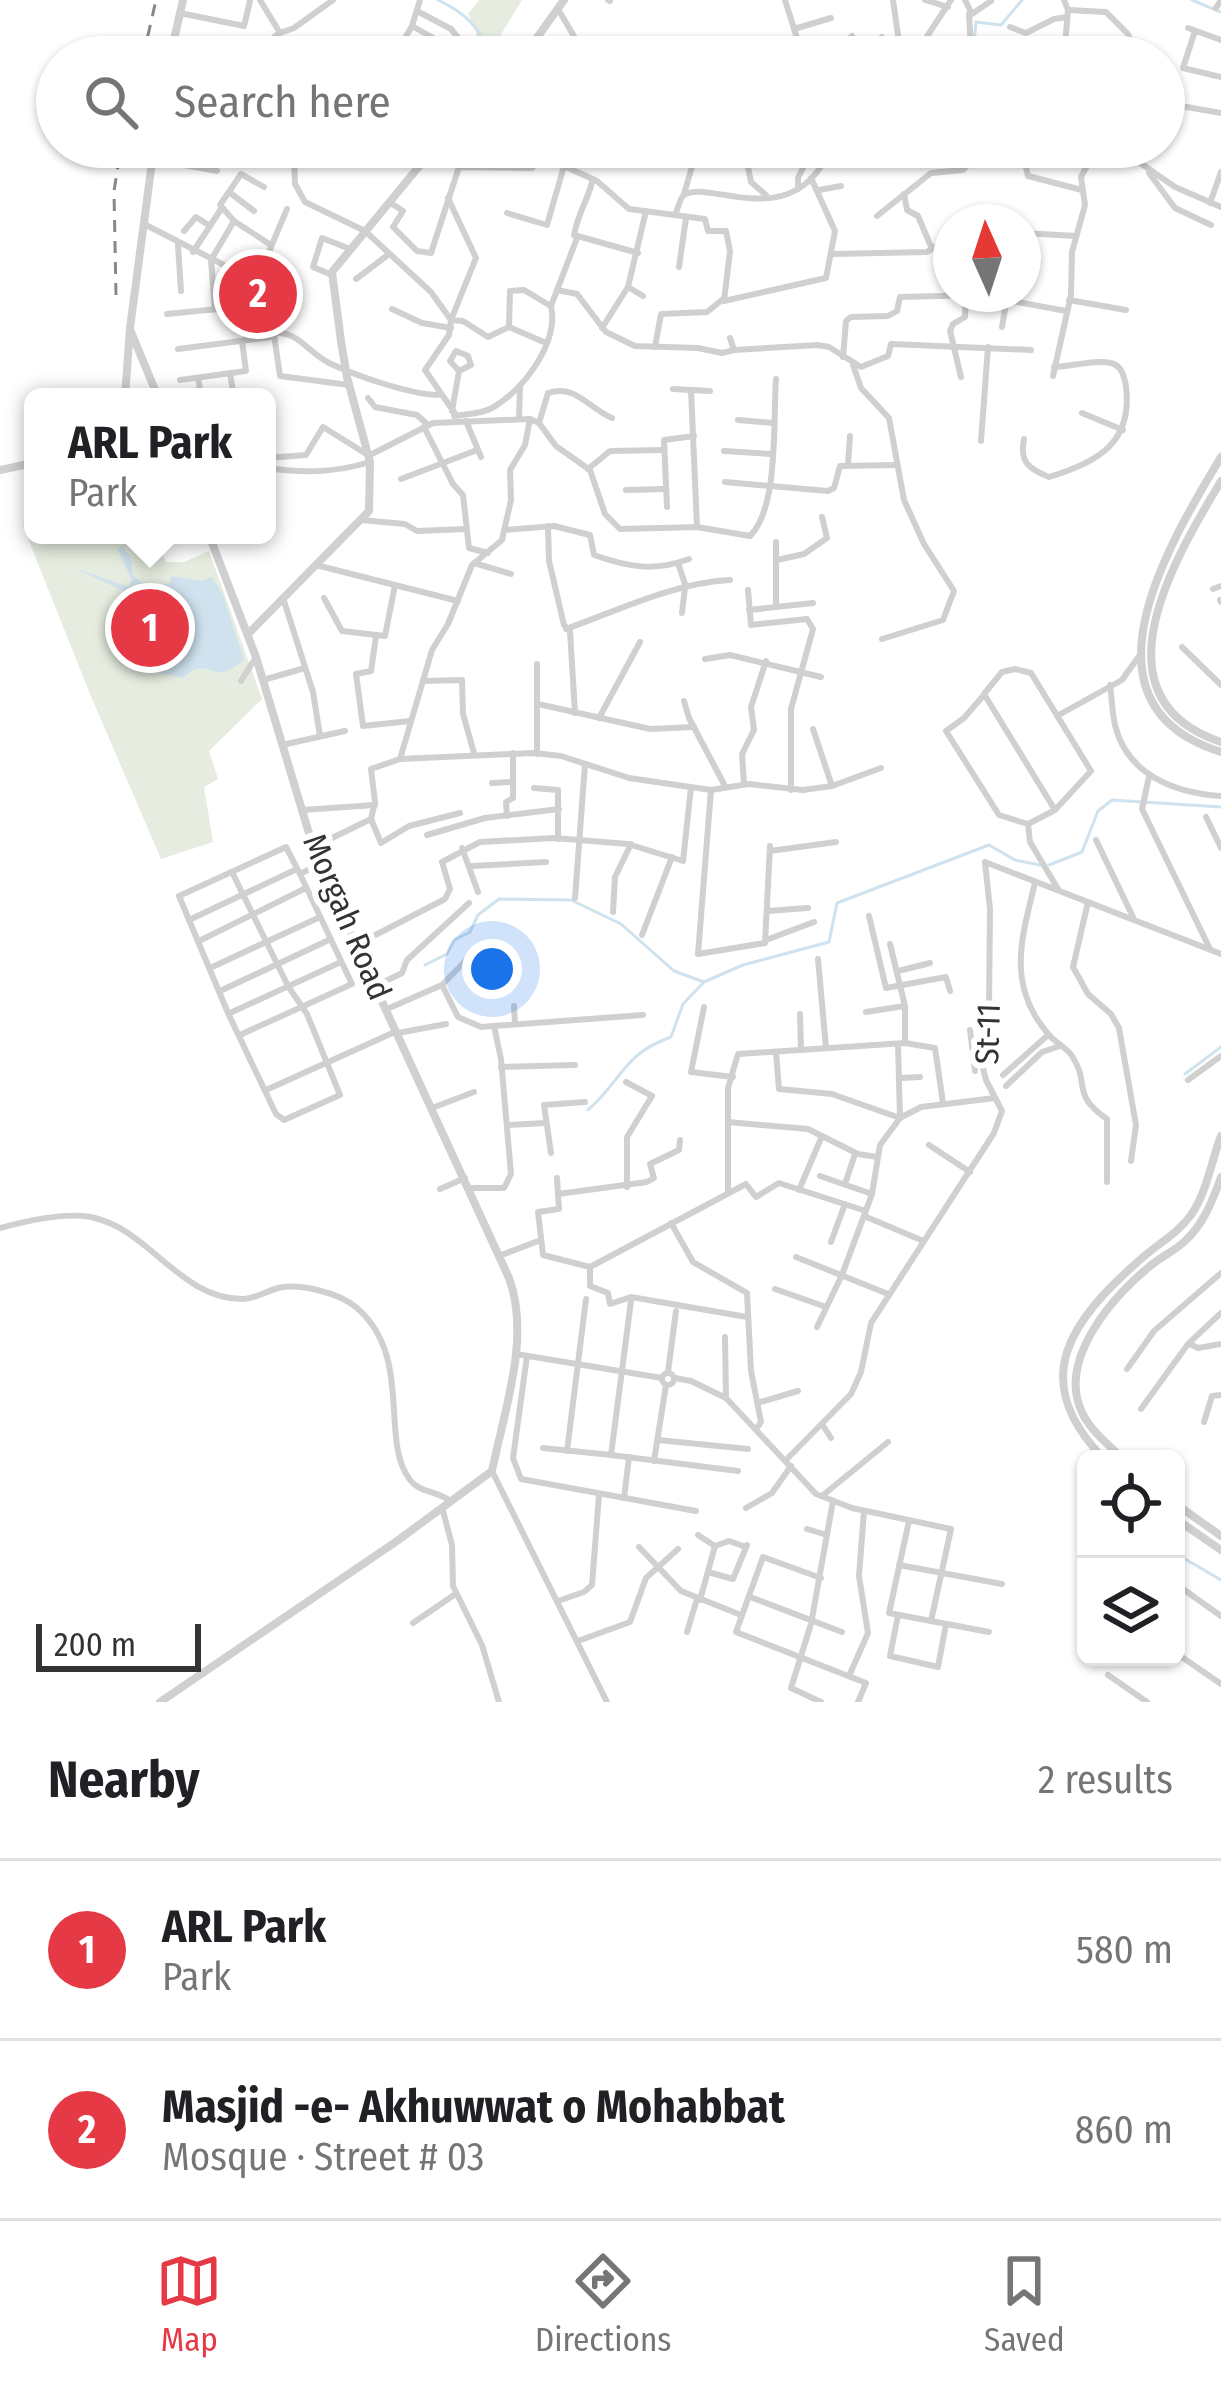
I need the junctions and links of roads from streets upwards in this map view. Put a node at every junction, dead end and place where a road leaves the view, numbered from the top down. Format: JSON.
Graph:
{"nodes":[{"id":1,"x":183,"y":0,"type":"edge"},
{"id":2,"x":247,"y":0,"type":"edge"},
{"id":3,"x":333,"y":0,"type":"edge"},
{"id":4,"x":420,"y":0,"type":"edge"},
{"id":5,"x":564,"y":0,"type":"edge"},
{"id":6,"x":785,"y":0,"type":"edge"},
{"id":7,"x":893,"y":0,"type":"edge"},
{"id":8,"x":925,"y":0,"type":"edge"},
{"id":9,"x":965,"y":0,"type":"edge"},
{"id":10,"x":1064,"y":0,"type":"edge"},
{"id":11,"x":261,"y":1,"type":"edge"},
{"id":12,"x":991,"y":2,"type":"edge"},
{"id":13,"x":950,"y":3,"type":"edge"},
{"id":14,"x":558,"y":9,"type":"junction"},
{"id":15,"x":417,"y":11,"type":"junction"},
{"id":16,"x":180,"y":13,"type":"junction"},
{"id":17,"x":969,"y":14,"type":"junction"},
{"id":18,"x":1068,"y":14,"type":"junction"},
{"id":19,"x":831,"y":18,"type":"dead end"},
{"id":20,"x":412,"y":26,"type":"junction"},
{"id":21,"x":1010,"y":26,"type":"dead end"},
{"id":22,"x":794,"y":29,"type":"junction"},
{"id":23,"x":280,"y":32,"type":"junction"},
{"id":24,"x":175,"y":36,"type":"edge"},
{"id":25,"x":275,"y":36,"type":"edge"},
{"id":26,"x":406,"y":36,"type":"edge"},
{"id":27,"x":430,"y":36,"type":"edge"},
{"id":28,"x":457,"y":36,"type":"edge"},
{"id":29,"x":539,"y":36,"type":"edge"},
{"id":30,"x":574,"y":36,"type":"edge"},
{"id":31,"x":796,"y":36,"type":"edge"},
{"id":32,"x":899,"y":36,"type":"edge"},
{"id":33,"x":928,"y":36,"type":"edge"},
{"id":34,"x":970,"y":36,"type":"edge"},
{"id":35,"x":1066,"y":36,"type":"edge"},
{"id":36,"x":1129,"y":36,"type":"edge"},
{"id":37,"x":1221,"y":40,"type":"edge"},
{"id":38,"x":1185,"y":58,"type":"edge"},
{"id":39,"x":1185,"y":68,"type":"edge"},
{"id":40,"x":1221,"y":77,"type":"edge"},
{"id":41,"x":1185,"y":107,"type":"edge"},
{"id":42,"x":1221,"y":113,"type":"edge"},
{"id":43,"x":151,"y":168,"type":"edge"},
{"id":44,"x":201,"y":168,"type":"edge"},
{"id":45,"x":294,"y":168,"type":"edge"},
{"id":46,"x":415,"y":168,"type":"edge"},
{"id":47,"x":459,"y":168,"type":"edge"},
{"id":48,"x":563,"y":168,"type":"edge"},
{"id":49,"x":568,"y":168,"type":"edge"},
{"id":50,"x":692,"y":168,"type":"edge"},
{"id":51,"x":748,"y":168,"type":"edge"},
{"id":52,"x":803,"y":168,"type":"edge"},
{"id":53,"x":819,"y":168,"type":"edge"},
{"id":54,"x":965,"y":168,"type":"edge"},
{"id":55,"x":1027,"y":168,"type":"edge"},
{"id":56,"x":1084,"y":168,"type":"edge"},
{"id":57,"x":1145,"y":168,"type":"edge"},
{"id":58,"x":1147,"y":168,"type":"edge"},
{"id":59,"x":217,"y":171,"type":"dead end"},
{"id":60,"x":1221,"y":172,"type":"edge"},
{"id":61,"x":812,"y":178,"type":"junction"},
{"id":62,"x":593,"y":179,"type":"junction"},
{"id":63,"x":264,"y":187,"type":"dead end"},
{"id":64,"x":841,"y":187,"type":"dead end"},
{"id":65,"x":798,"y":190,"type":"junction"},
{"id":66,"x":819,"y":190,"type":"junction"},
{"id":67,"x":1082,"y":190,"type":"junction"},
{"id":68,"x":229,"y":192,"type":"junction"},
{"id":69,"x":684,"y":194,"type":"junction"},
{"id":70,"x":904,"y":194,"type":"junction"},
{"id":71,"x":769,"y":197,"type":"junction"},
{"id":72,"x":448,"y":198,"type":"junction"},
{"id":73,"x":389,"y":202,"type":"junction"},
{"id":74,"x":1210,"y":203,"type":"junction"},
{"id":75,"x":1221,"y":207,"type":"edge"},
{"id":76,"x":221,"y":209,"type":"junction"},
{"id":77,"x":287,"y":209,"type":"dead end"},
{"id":78,"x":254,"y":211,"type":"dead end"},
{"id":79,"x":646,"y":211,"type":"junction"},
{"id":80,"x":507,"y":213,"type":"dead end"},
{"id":81,"x":675,"y":215,"type":"junction"},
{"id":82,"x":877,"y":216,"type":"dead end"},
{"id":83,"x":686,"y":218,"type":"junction"},
{"id":84,"x":234,"y":221,"type":"junction"},
{"id":85,"x":144,"y":224,"type":"junction"},
{"id":86,"x":1211,"y":225,"type":"dead end"},
{"id":87,"x":210,"y":226,"type":"junction"},
{"id":88,"x":184,"y":231,"type":"dead end"},
{"id":89,"x":365,"y":231,"type":"junction"},
{"id":90,"x":1041,"y":234,"type":"edge"},
{"id":91,"x":1076,"y":236,"type":"junction"},
{"id":92,"x":577,"y":238,"type":"junction"},
{"id":93,"x":178,"y":245,"type":"junction"},
{"id":94,"x":271,"y":245,"type":"junction"},
{"id":95,"x":350,"y":248,"type":"junction"},
{"id":96,"x":932,"y":248,"type":"joint"},
{"id":97,"x":194,"y":252,"type":"junction"},
{"id":98,"x":638,"y":253,"type":"junction"},
{"id":99,"x":389,"y":254,"type":"junction"},
{"id":100,"x":832,"y":254,"type":"junction"},
{"id":101,"x":211,"y":260,"type":"junction"},
{"id":102,"x":679,"y":267,"type":"dead end"},
{"id":103,"x":332,"y":275,"type":"junction"},
{"id":104,"x":356,"y":279,"type":"dead end"},
{"id":105,"x":257,"y":280,"type":"junction"},
{"id":106,"x":628,"y":287,"type":"junction"},
{"id":107,"x":557,"y":290,"type":"junction"},
{"id":108,"x":181,"y":291,"type":"dead end"},
{"id":109,"x":643,"y":296,"type":"dead end"},
{"id":110,"x":933,"y":296,"type":"edge"},
{"id":111,"x":722,"y":300,"type":"junction"},
{"id":112,"x":1070,"y":300,"type":"junction"},
{"id":113,"x":268,"y":304,"type":"junction"},
{"id":114,"x":1041,"y":305,"type":"edge"},
{"id":115,"x":551,"y":306,"type":"junction"},
{"id":116,"x":215,"y":309,"type":"junction"},
{"id":117,"x":392,"y":309,"type":"dead end"},
{"id":118,"x":1126,"y":310,"type":"dead end"},
{"id":119,"x":1066,"y":311,"type":"junction"},
{"id":120,"x":965,"y":312,"type":"edge"},
{"id":121,"x":1005,"y":312,"type":"edge"},
{"id":122,"x":167,"y":314,"type":"dead end"},
{"id":123,"x":451,"y":324,"type":"junction"},
{"id":124,"x":509,"y":327,"type":"junction"},
{"id":125,"x":1002,"y":327,"type":"dead end"},
{"id":126,"x":130,"y":328,"type":"junction"},
{"id":127,"x":602,"y":328,"type":"junction"},
{"id":128,"x":272,"y":335,"type":"junction"},
{"id":129,"x":730,"y":338,"type":"dead end"},
{"id":130,"x":242,"y":341,"type":"junction"},
{"id":131,"x":546,"y":343,"type":"junction"},
{"id":132,"x":954,"y":344,"type":"junction"},
{"id":133,"x":656,"y":347,"type":"junction"},
{"id":134,"x":988,"y":347,"type":"junction"},
{"id":135,"x":178,"y":350,"type":"dead end"},
{"id":136,"x":734,"y":350,"type":"junction"},
{"id":137,"x":1030,"y":350,"type":"dead end"},
{"id":138,"x":844,"y":357,"type":"junction"},
{"id":139,"x":853,"y":364,"type":"junction"},
{"id":140,"x":459,"y":371,"type":"dead end"},
{"id":141,"x":230,"y":373,"type":"junction"},
{"id":142,"x":961,"y":377,"type":"dead end"},
{"id":143,"x":198,"y":378,"type":"junction"},
{"id":144,"x":776,"y":379,"type":"dead end"},
{"id":145,"x":180,"y":380,"type":"dead end"},
{"id":146,"x":348,"y":381,"type":"junction"},
{"id":147,"x":520,"y":387,"type":"junction"},
{"id":148,"x":126,"y":388,"type":"edge"},
{"id":149,"x":154,"y":388,"type":"edge"},
{"id":150,"x":200,"y":388,"type":"edge"},
{"id":151,"x":232,"y":388,"type":"edge"},
{"id":152,"x":674,"y":388,"type":"dead end"},
{"id":153,"x":691,"y":390,"type":"junction"},
{"id":154,"x":710,"y":391,"type":"dead end"},
{"id":155,"x":441,"y":395,"type":"junction"},
{"id":156,"x":368,"y":398,"type":"dead end"},
{"id":157,"x":454,"y":413,"type":"junction"},
{"id":158,"x":1082,"y":413,"type":"dead end"},
{"id":159,"x":612,"y":418,"type":"dead end"},
{"id":160,"x":519,"y":419,"type":"junction"},
{"id":161,"x":738,"y":420,"type":"dead end"},
{"id":162,"x":466,"y":421,"type":"junction"},
{"id":163,"x":534,"y":421,"type":"junction"},
{"id":164,"x":441,"y":422,"type":"junction"},
{"id":165,"x":773,"y":422,"type":"junction"},
{"id":166,"x":426,"y":426,"type":"junction"},
{"id":167,"x":1123,"y":430,"type":"junction"},
{"id":168,"x":694,"y":436,"type":"junction"},
{"id":169,"x":850,"y":436,"type":"dead end"},
{"id":170,"x":1024,"y":439,"type":"dead end"},
{"id":171,"x":981,"y":441,"type":"dead end"},
{"id":172,"x":664,"y":450,"type":"junction"},
{"id":173,"x":724,"y":451,"type":"dead end"},
{"id":174,"x":771,"y":454,"type":"junction"},
{"id":175,"x":276,"y":457,"type":"edge"},
{"id":176,"x":1221,"y":457,"type":"edge"},
{"id":177,"x":369,"y":458,"type":"junction"},
{"id":178,"x":443,"y":463,"type":"junction"},
{"id":179,"x":848,"y":464,"type":"junction"},
{"id":180,"x":896,"y":465,"type":"junction"},
{"id":181,"x":276,"y":469,"type":"edge"},
{"id":182,"x":588,"y":469,"type":"junction"},
{"id":183,"x":400,"y":479,"type":"dead end"},
{"id":184,"x":1221,"y":481,"type":"edge"},
{"id":185,"x":724,"y":482,"type":"dead end"},
{"id":186,"x":770,"y":485,"type":"junction"},
{"id":187,"x":666,"y":489,"type":"junction"},
{"id":188,"x":626,"y":490,"type":"dead end"},
{"id":189,"x":667,"y":507,"type":"dead end"},
{"id":190,"x":822,"y":517,"type":"dead end"},
{"id":191,"x":361,"y":520,"type":"junction"},
{"id":192,"x":548,"y":526,"type":"junction"},
{"id":193,"x":697,"y":527,"type":"junction"},
{"id":194,"x":466,"y":529,"type":"junction"},
{"id":195,"x":504,"y":530,"type":"junction"},
{"id":196,"x":776,"y":542,"type":"dead end"},
{"id":197,"x":213,"y":544,"type":"edge"},
{"id":198,"x":489,"y":553,"type":"junction"},
{"id":199,"x":689,"y":559,"type":"dead end"},
{"id":200,"x":777,"y":560,"type":"junction"},
{"id":201,"x":474,"y":563,"type":"junction"},
{"id":202,"x":678,"y":563,"type":"junction"},
{"id":203,"x":316,"y":565,"type":"junction"},
{"id":204,"x":511,"y":574,"type":"dead end"},
{"id":205,"x":730,"y":580,"type":"dead end"},
{"id":206,"x":395,"y":585,"type":"junction"},
{"id":207,"x":686,"y":587,"type":"junction"},
{"id":208,"x":748,"y":590,"type":"dead end"},
{"id":209,"x":283,"y":598,"type":"junction"},
{"id":210,"x":324,"y":598,"type":"dead end"},
{"id":211,"x":458,"y":601,"type":"junction"},
{"id":212,"x":813,"y":603,"type":"dead end"},
{"id":213,"x":776,"y":607,"type":"junction"},
{"id":214,"x":749,"y":610,"type":"junction"},
{"id":215,"x":682,"y":613,"type":"dead end"},
{"id":216,"x":566,"y":629,"type":"junction"},
{"id":217,"x":248,"y":634,"type":"junction"},
{"id":218,"x":376,"y":636,"type":"junction"},
{"id":219,"x":882,"y":639,"type":"dead end"},
{"id":220,"x":640,"y":642,"type":"dead end"},
{"id":221,"x":1182,"y":647,"type":"dead end"},
{"id":222,"x":1139,"y":653,"type":"junction"},
{"id":223,"x":256,"y":657,"type":"junction"},
{"id":224,"x":705,"y":659,"type":"dead end"},
{"id":225,"x":766,"y":661,"type":"junction"},
{"id":226,"x":537,"y":664,"type":"dead end"},
{"id":227,"x":305,"y":668,"type":"junction"},
{"id":228,"x":804,"y":671,"type":"junction"},
{"id":229,"x":821,"y":677,"type":"dead end"},
{"id":230,"x":241,"y":680,"type":"dead end"},
{"id":231,"x":263,"y":680,"type":"junction"},
{"id":232,"x":1122,"y":680,"type":"junction"},
{"id":233,"x":422,"y":681,"type":"junction"},
{"id":234,"x":1146,"y":683,"type":"junction"},
{"id":235,"x":1221,"y":685,"type":"edge"},
{"id":236,"x":1110,"y":686,"type":"junction"},
{"id":237,"x":984,"y":694,"type":"junction"},
{"id":238,"x":684,"y":700,"type":"dead end"},
{"id":239,"x":538,"y":704,"type":"junction"},
{"id":240,"x":575,"y":712,"type":"junction"},
{"id":241,"x":1057,"y":716,"type":"junction"},
{"id":242,"x":599,"y":718,"type":"junction"},
{"id":243,"x":410,"y":721,"type":"junction"},
{"id":244,"x":694,"y":727,"type":"junction"},
{"id":245,"x":812,"y":729,"type":"dead end"},
{"id":246,"x":345,"y":730,"type":"dead end"},
{"id":247,"x":320,"y":736,"type":"junction"},
{"id":248,"x":1221,"y":742,"type":"edge"},
{"id":249,"x":283,"y":745,"type":"junction"},
{"id":250,"x":1221,"y":752,"type":"edge"},
{"id":251,"x":474,"y":753,"type":"junction"},
{"id":252,"x":513,"y":753,"type":"junction"},
{"id":253,"x":537,"y":754,"type":"junction"},
{"id":254,"x":400,"y":759,"type":"junction"},
{"id":255,"x":585,"y":764,"type":"junction"},
{"id":256,"x":881,"y":768,"type":"dead end"},
{"id":257,"x":1149,"y":776,"type":"junction"},
{"id":258,"x":513,"y":782,"type":"junction"},
{"id":259,"x":492,"y":783,"type":"dead end"},
{"id":260,"x":744,"y":784,"type":"junction"},
{"id":261,"x":832,"y":786,"type":"junction"},
{"id":262,"x":691,"y":787,"type":"junction"},
{"id":263,"x":725,"y":787,"type":"junction"},
{"id":264,"x":533,"y":788,"type":"dead end"},
{"id":265,"x":711,"y":790,"type":"junction"},
{"id":266,"x":791,"y":790,"type":"junction"},
{"id":267,"x":1221,"y":796,"type":"edge"},
{"id":268,"x":375,"y":805,"type":"junction"},
{"id":269,"x":559,"y":809,"type":"junction"},
{"id":270,"x":302,"y":810,"type":"junction"},
{"id":271,"x":1055,"y":810,"type":"junction"},
{"id":272,"x":460,"y":813,"type":"dead end"},
{"id":273,"x":507,"y":816,"type":"junction"},
{"id":274,"x":1206,"y":817,"type":"dead end"},
{"id":275,"x":371,"y":819,"type":"junction"},
{"id":276,"x":1028,"y":824,"type":"junction"},
{"id":277,"x":427,"y":835,"type":"dead end"},
{"id":278,"x":558,"y":839,"type":"junction"},
{"id":279,"x":580,"y":840,"type":"junction"},
{"id":280,"x":1096,"y":840,"type":"dead end"},
{"id":281,"x":836,"y":842,"type":"dead end"},
{"id":282,"x":631,"y":844,"type":"junction"},
{"id":283,"x":462,"y":848,"type":"junction"},
{"id":284,"x":1221,"y":848,"type":"edge"},
{"id":285,"x":672,"y":857,"type":"junction"},
{"id":286,"x":318,"y":862,"type":"junction"},
{"id":287,"x":546,"y":862,"type":"dead end"},
{"id":288,"x":471,"y":866,"type":"junction"},
{"id":289,"x":298,"y":871,"type":"junction"},
{"id":290,"x":232,"y":872,"type":"junction"},
{"id":291,"x":1035,"y":883,"type":"junction"},
{"id":292,"x":307,"y":888,"type":"junction"},
{"id":293,"x":478,"y":892,"type":"dead end"},
{"id":294,"x":1060,"y":892,"type":"junction"},
{"id":295,"x":244,"y":894,"type":"junction"},
{"id":296,"x":575,"y":898,"type":"dead end"},
{"id":297,"x":470,"y":902,"type":"dead end"},
{"id":298,"x":1088,"y":902,"type":"junction"},
{"id":299,"x":808,"y":908,"type":"dead end"},
{"id":300,"x":767,"y":911,"type":"junction"},
{"id":301,"x":614,"y":912,"type":"dead end"},
{"id":302,"x":254,"y":914,"type":"junction"},
{"id":303,"x":869,"y":916,"type":"dead end"},
{"id":304,"x":320,"y":917,"type":"junction"},
{"id":305,"x":189,"y":920,"type":"junction"},
{"id":306,"x":1135,"y":921,"type":"junction"},
{"id":307,"x":814,"y":922,"type":"dead end"},
{"id":308,"x":642,"y":935,"type":"dead end"},
{"id":309,"x":331,"y":939,"type":"junction"},
{"id":310,"x":766,"y":940,"type":"junction"},
{"id":311,"x":199,"y":941,"type":"junction"},
{"id":312,"x":267,"y":941,"type":"junction"},
{"id":313,"x":890,"y":944,"type":"dead end"},
{"id":314,"x":356,"y":946,"type":"junction"},
{"id":315,"x":1210,"y":950,"type":"junction"},
{"id":316,"x":473,"y":953,"type":"dead end"},
{"id":317,"x":1221,"y":954,"type":"edge"},
{"id":318,"x":818,"y":959,"type":"dead end"},
{"id":319,"x":341,"y":962,"type":"junction"},
{"id":320,"x":930,"y":963,"type":"dead end"},
{"id":321,"x":278,"y":964,"type":"junction"},
{"id":322,"x":210,"y":968,"type":"junction"},
{"id":323,"x":898,"y":970,"type":"junction"},
{"id":324,"x":902,"y":984,"type":"junction"},
{"id":325,"x":442,"y":985,"type":"junction"},
{"id":326,"x":288,"y":986,"type":"junction"},
{"id":327,"x":376,"y":986,"type":"junction"},
{"id":328,"x":950,"y":991,"type":"dead end"},
{"id":329,"x":219,"y":992,"type":"junction"},
{"id":330,"x":514,"y":1006,"type":"dead end"},
{"id":331,"x":905,"y":1006,"type":"junction"},
{"id":332,"x":303,"y":1007,"type":"junction"},
{"id":333,"x":704,"y":1007,"type":"dead end"},
{"id":334,"x":387,"y":1009,"type":"junction"},
{"id":335,"x":866,"y":1012,"type":"dead end"},
{"id":336,"x":230,"y":1014,"type":"junction"},
{"id":337,"x":800,"y":1014,"type":"dead end"},
{"id":338,"x":643,"y":1015,"type":"dead end"},
{"id":339,"x":446,"y":1024,"type":"dead end"},
{"id":340,"x":515,"y":1024,"type":"junction"},
{"id":341,"x":494,"y":1025,"type":"junction"},
{"id":342,"x":970,"y":1030,"type":"dead end"},
{"id":343,"x":397,"y":1032,"type":"junction"},
{"id":344,"x":241,"y":1035,"type":"junction"},
{"id":345,"x":1048,"y":1035,"type":"junction"},
{"id":346,"x":902,"y":1043,"type":"junction"},
{"id":347,"x":1061,"y":1046,"type":"junction"},
{"id":348,"x":826,"y":1048,"type":"junction"},
{"id":349,"x":802,"y":1049,"type":"junction"},
{"id":350,"x":776,"y":1051,"type":"junction"},
{"id":351,"x":1221,"y":1057,"type":"edge"},
{"id":352,"x":324,"y":1063,"type":"junction"},
{"id":353,"x":575,"y":1065,"type":"dead end"},
{"id":354,"x":501,"y":1067,"type":"junction"},
{"id":355,"x":963,"y":1071,"type":"dead end"},
{"id":356,"x":979,"y":1071,"type":"junction"},
{"id":357,"x":1003,"y":1076,"type":"dead end"},
{"id":358,"x":733,"y":1077,"type":"junction"},
{"id":359,"x":920,"y":1077,"type":"dead end"},
{"id":360,"x":900,"y":1078,"type":"junction"},
{"id":361,"x":1188,"y":1079,"type":"dead end"},
{"id":362,"x":626,"y":1082,"type":"dead end"},
{"id":363,"x":1006,"y":1086,"type":"dead end"},
{"id":364,"x":266,"y":1090,"type":"junction"},
{"id":365,"x":474,"y":1093,"type":"dead end"},
{"id":366,"x":995,"y":1098,"type":"junction"},
{"id":367,"x":585,"y":1102,"type":"dead end"},
{"id":368,"x":943,"y":1103,"type":"junction"},
{"id":369,"x":432,"y":1108,"type":"junction"},
{"id":370,"x":900,"y":1118,"type":"junction"},
{"id":371,"x":728,"y":1122,"type":"junction"},
{"id":372,"x":546,"y":1123,"type":"junction"},
{"id":373,"x":507,"y":1125,"type":"junction"},
{"id":374,"x":822,"y":1136,"type":"junction"},
{"id":375,"x":1221,"y":1136,"type":"edge"},
{"id":376,"x":680,"y":1140,"type":"dead end"},
{"id":377,"x":929,"y":1145,"type":"dead end"},
{"id":378,"x":551,"y":1153,"type":"dead end"},
{"id":379,"x":856,"y":1153,"type":"junction"},
{"id":380,"x":878,"y":1157,"type":"junction"},
{"id":381,"x":1131,"y":1161,"type":"dead end"},
{"id":382,"x":970,"y":1172,"type":"junction"},
{"id":383,"x":820,"y":1176,"type":"dead end"},
{"id":384,"x":1221,"y":1177,"type":"edge"},
{"id":385,"x":557,"y":1178,"type":"dead end"},
{"id":386,"x":1107,"y":1182,"type":"dead end"},
{"id":387,"x":467,"y":1183,"type":"junction"},
{"id":388,"x":844,"y":1184,"type":"junction"},
{"id":389,"x":627,"y":1187,"type":"junction"},
{"id":390,"x":440,"y":1189,"type":"dead end"},
{"id":391,"x":799,"y":1190,"type":"junction"},
{"id":392,"x":558,"y":1193,"type":"junction"},
{"id":393,"x":728,"y":1193,"type":"junction"},
{"id":394,"x":872,"y":1194,"type":"junction"},
{"id":395,"x":845,"y":1204,"type":"junction"},
{"id":396,"x":865,"y":1214,"type":"junction"},
{"id":397,"x":671,"y":1222,"type":"junction"},
{"id":398,"x":0,"y":1228,"type":"edge"},
{"id":399,"x":542,"y":1239,"type":"junction"},
{"id":400,"x":922,"y":1241,"type":"junction"},
{"id":401,"x":831,"y":1242,"type":"dead end"},
{"id":402,"x":499,"y":1256,"type":"junction"},
{"id":403,"x":796,"y":1258,"type":"dead end"},
{"id":404,"x":590,"y":1267,"type":"junction"},
{"id":405,"x":1221,"y":1273,"type":"edge"},
{"id":406,"x":842,"y":1275,"type":"junction"},
{"id":407,"x":775,"y":1289,"type":"dead end"},
{"id":408,"x":888,"y":1294,"type":"junction"},
{"id":409,"x":586,"y":1299,"type":"dead end"},
{"id":410,"x":631,"y":1301,"type":"dead end"},
{"id":411,"x":826,"y":1307,"type":"junction"},
{"id":412,"x":676,"y":1311,"type":"dead end"},
{"id":413,"x":1221,"y":1313,"type":"edge"},
{"id":414,"x":747,"y":1317,"type":"junction"},
{"id":415,"x":817,"y":1327,"type":"dead end"},
{"id":416,"x":725,"y":1337,"type":"dead end"},
{"id":417,"x":1188,"y":1343,"type":"junction"},
{"id":418,"x":1221,"y":1345,"type":"edge"},
{"id":419,"x":516,"y":1354,"type":"junction"},
{"id":420,"x":527,"y":1356,"type":"junction"},
{"id":421,"x":578,"y":1366,"type":"junction"},
{"id":422,"x":1127,"y":1370,"type":"dead end"},
{"id":423,"x":622,"y":1372,"type":"junction"},
{"id":424,"x":668,"y":1378,"type":"junction"},
{"id":425,"x":798,"y":1391,"type":"dead end"},
{"id":426,"x":1221,"y":1395,"type":"edge"},
{"id":427,"x":726,"y":1398,"type":"junction"},
{"id":428,"x":757,"y":1403,"type":"junction"},
{"id":429,"x":1142,"y":1409,"type":"dead end"},
{"id":430,"x":1204,"y":1422,"type":"dead end"},
{"id":431,"x":822,"y":1424,"type":"junction"},
{"id":432,"x":757,"y":1428,"type":"junction"},
{"id":433,"x":831,"y":1438,"type":"dead end"},
{"id":434,"x":658,"y":1440,"type":"junction"},
{"id":435,"x":887,"y":1442,"type":"dead end"},
{"id":436,"x":543,"y":1448,"type":"dead end"},
{"id":437,"x":748,"y":1449,"type":"dead end"},
{"id":438,"x":1096,"y":1450,"type":"edge"},
{"id":439,"x":1114,"y":1450,"type":"edge"},
{"id":440,"x":567,"y":1451,"type":"junction"},
{"id":441,"x":611,"y":1455,"type":"junction"},
{"id":442,"x":629,"y":1457,"type":"junction"},
{"id":443,"x":654,"y":1460,"type":"junction"},
{"id":444,"x":789,"y":1463,"type":"junction"},
{"id":445,"x":492,"y":1471,"type":"junction"},
{"id":446,"x":737,"y":1471,"type":"dead end"},
{"id":447,"x":600,"y":1494,"type":"junction"},
{"id":448,"x":822,"y":1496,"type":"junction"},
{"id":449,"x":624,"y":1498,"type":"junction"},
{"id":450,"x":833,"y":1501,"type":"junction"},
{"id":451,"x":446,"y":1504,"type":"junction"},
{"id":452,"x":746,"y":1508,"type":"dead end"},
{"id":453,"x":1185,"y":1510,"type":"edge"},
{"id":454,"x":696,"y":1511,"type":"dead end"},
{"id":455,"x":864,"y":1511,"type":"junction"},
{"id":456,"x":909,"y":1520,"type":"junction"},
{"id":457,"x":1185,"y":1526,"type":"edge"},
{"id":458,"x":807,"y":1528,"type":"dead end"},
{"id":459,"x":698,"y":1535,"type":"dead end"},
{"id":460,"x":828,"y":1535,"type":"junction"},
{"id":461,"x":1221,"y":1536,"type":"edge"},
{"id":462,"x":715,"y":1546,"type":"junction"},
{"id":463,"x":638,"y":1547,"type":"dead end"},
{"id":464,"x":678,"y":1550,"type":"dead end"},
{"id":465,"x":1221,"y":1550,"type":"edge"},
{"id":466,"x":899,"y":1565,"type":"junction"},
{"id":467,"x":658,"y":1567,"type":"junction"},
{"id":468,"x":708,"y":1571,"type":"junction"},
{"id":469,"x":942,"y":1574,"type":"junction"},
{"id":470,"x":821,"y":1578,"type":"junction"},
{"id":471,"x":1002,"y":1584,"type":"dead end"},
{"id":472,"x":1185,"y":1590,"type":"edge"},
{"id":473,"x":455,"y":1594,"type":"junction"},
{"id":474,"x":748,"y":1597,"type":"junction"},
{"id":475,"x":698,"y":1600,"type":"junction"},
{"id":476,"x":558,"y":1601,"type":"junction"},
{"id":477,"x":741,"y":1615,"type":"junction"},
{"id":478,"x":898,"y":1615,"type":"junction"},
{"id":479,"x":1221,"y":1616,"type":"edge"},
{"id":480,"x":812,"y":1621,"type":"junction"},
{"id":481,"x":932,"y":1622,"type":"junction"},
{"id":482,"x":413,"y":1623,"type":"dead end"},
{"id":483,"x":946,"y":1624,"type":"junction"},
{"id":484,"x":687,"y":1632,"type":"dead end"},
{"id":485,"x":842,"y":1632,"type":"dead end"},
{"id":486,"x":989,"y":1632,"type":"dead end"},
{"id":487,"x":578,"y":1641,"type":"junction"},
{"id":488,"x":803,"y":1657,"type":"junction"},
{"id":489,"x":1185,"y":1659,"type":"edge"},
{"id":490,"x":1108,"y":1675,"type":"dead end"},
{"id":491,"x":849,"y":1676,"type":"junction"},
{"id":492,"x":1221,"y":1684,"type":"edge"},
{"id":493,"x":160,"y":1702,"type":"edge"},
{"id":494,"x":499,"y":1702,"type":"edge"},
{"id":495,"x":607,"y":1702,"type":"edge"},
{"id":496,"x":821,"y":1702,"type":"edge"},
{"id":497,"x":857,"y":1702,"type":"edge"},
{"id":498,"x":1147,"y":1702,"type":"edge"}],
"edges":[{"from":1,"to":16,"type":"street"},
{"from":2,"to":11,"type":"street"},
{"from":2,"to":16,"type":"street"},
{"from":3,"to":23,"type":"street"},
{"from":4,"to":15,"type":"street"},
{"from":5,"to":14,"type":"street"},
{"from":6,"to":22,"type":"street"},
{"from":7,"to":32,"type":"street"},
{"from":8,"to":13,"type":"street"},
{"from":9,"to":17,"type":"street"},
{"from":10,"to":18,"type":"street"},
{"from":11,"to":23,"type":"street"},
{"from":12,"to":17,"type":"street"},
{"from":13,"to":33,"type":"street"},
{"from":14,"to":29,"type":"street"},
{"from":14,"to":30,"type":"street"},
{"from":15,"to":20,"type":"street"},
{"from":15,"to":28,"type":"street"},
{"from":16,"to":24,"type":"street"},
{"from":17,"to":34,"type":"street"},
{"from":18,"to":21,"type":"street"},
{"from":18,"to":35,"type":"street"},
{"from":18,"to":36,"type":"street"},
{"from":19,"to":22,"type":"street"},
{"from":20,"to":26,"type":"street"},
{"from":20,"to":27,"type":"street"},
{"from":22,"to":31,"type":"street"},
{"from":23,"to":25,"type":"street"},
{"from":37,"to":38,"type":"street"},
{"from":39,"to":40,"type":"street"},
{"from":41,"to":42,"type":"street"},
{"from":43,"to":85,"type":"street"},
{"from":44,"to":59,"type":"street"},
{"from":45,"to":89,"type":"street"},
{"from":46,"to":73,"type":"street"},
{"from":47,"to":72,"type":"street"},
{"from":48,"to":80,"type":"street"},
{"from":49,"to":62,"type":"street"},
{"from":50,"to":69,"type":"street"},
{"from":51,"to":71,"type":"street"},
{"from":52,"to":65,"type":"street"},
{"from":53,"to":61,"type":"street"},
{"from":54,"to":70,"type":"street"},
{"from":55,"to":67,"type":"street"},
{"from":56,"to":67,"type":"street"},
{"from":57,"to":86,"type":"street"},
{"from":58,"to":74,"type":"street"},
{"from":60,"to":74,"type":"street"},
{"from":61,"to":65,"type":"street"},
{"from":61,"to":66,"type":"street"},
{"from":62,"to":79,"type":"street"},
{"from":62,"to":92,"type":"street"},
{"from":63,"to":68,"type":"street"},
{"from":64,"to":66,"type":"street"},
{"from":65,"to":71,"type":"street"},
{"from":66,"to":100,"type":"street"},
{"from":67,"to":91,"type":"street"},
{"from":68,"to":76,"type":"street"},
{"from":68,"to":78,"type":"street"},
{"from":69,"to":71,"type":"street"},
{"from":69,"to":81,"type":"street"},
{"from":70,"to":82,"type":"street"},
{"from":70,"to":96,"type":"street"},
{"from":72,"to":73,"type":"street"},
{"from":72,"to":123,"type":"street"},
{"from":73,"to":89,"type":"street"},
{"from":74,"to":75,"type":"street"},
{"from":76,"to":84,"type":"street"},
{"from":76,"to":87,"type":"street"},
{"from":77,"to":94,"type":"street"},
{"from":79,"to":81,"type":"street"},
{"from":79,"to":98,"type":"street"},
{"from":81,"to":83,"type":"street"},
{"from":83,"to":102,"type":"street"},
{"from":83,"to":111,"type":"street"},
{"from":84,"to":94,"type":"street"},
{"from":84,"to":101,"type":"street"},
{"from":85,"to":93,"type":"street"},
{"from":85,"to":126,"type":"street"},
{"from":87,"to":88,"type":"street"},
{"from":87,"to":97,"type":"street"},
{"from":89,"to":95,"type":"street"},
{"from":89,"to":99,"type":"street"},
{"from":90,"to":91,"type":"street"},
{"from":91,"to":112,"type":"street"},
{"from":92,"to":98,"type":"street"},
{"from":92,"to":107,"type":"street"},
{"from":93,"to":97,"type":"street"},
{"from":93,"to":108,"type":"street"},
{"from":94,"to":105,"type":"street"},
{"from":95,"to":103,"type":"street"},
{"from":95,"to":103,"type":"street"},
{"from":96,"to":100,"type":"street"},
{"from":97,"to":101,"type":"street"},
{"from":98,"to":106,"type":"street"},
{"from":99,"to":104,"type":"street"},
{"from":99,"to":123,"type":"street"},
{"from":100,"to":111,"type":"street"},
{"from":101,"to":105,"type":"street"},
{"from":101,"to":116,"type":"street"},
{"from":103,"to":146,"type":"street","bridge":true},
{"from":105,"to":113,"type":"street"},
{"from":106,"to":109,"type":"street"},
{"from":106,"to":127,"type":"street"},
{"from":107,"to":115,"type":"street"},
{"from":107,"to":127,"type":"street"},
{"from":110,"to":138,"type":"street"},
{"from":111,"to":133,"type":"street"},
{"from":112,"to":118,"type":"street"},
{"from":112,"to":119,"type":"street"},
{"from":113,"to":116,"type":"street"},
{"from":113,"to":128,"type":"street"},
{"from":114,"to":119,"type":"street"},
{"from":115,"to":124,"type":"street"},
{"from":115,"to":131,"type":"street"},
{"from":116,"to":122,"type":"street"},
{"from":117,"to":123,"type":"street"},
{"from":119,"to":167,"type":"street"},
{"from":120,"to":132,"type":"street"},
{"from":121,"to":125,"type":"street"},
{"from":123,"to":124,"type":"street"},
{"from":123,"to":155,"type":"street"},
{"from":124,"to":131,"type":"street"},
{"from":126,"to":148,"type":"street"},
{"from":126,"to":149,"type":"street"},
{"from":127,"to":133,"type":"street"},
{"from":128,"to":130,"type":"street"},
{"from":128,"to":146,"type":"street"},
{"from":128,"to":155,"type":"street"},
{"from":129,"to":136,"type":"street"},
{"from":130,"to":135,"type":"street"},
{"from":130,"to":141,"type":"street"},
{"from":131,"to":147,"type":"street"},
{"from":132,"to":134,"type":"street"},
{"from":132,"to":139,"type":"street"},
{"from":132,"to":142,"type":"street"},
{"from":133,"to":136,"type":"street"},
{"from":134,"to":137,"type":"street"},
{"from":134,"to":171,"type":"street"},
{"from":136,"to":138,"type":"street"},
{"from":138,"to":139,"type":"street"},
{"from":139,"to":180,"type":"street"},
{"from":140,"to":157,"type":"street"},
{"from":141,"to":143,"type":"street"},
{"from":141,"to":151,"type":"street"},
{"from":143,"to":145,"type":"street"},
{"from":143,"to":150,"type":"street"},
{"from":144,"to":165,"type":"street"},
{"from":146,"to":177,"type":"street"},
{"from":147,"to":157,"type":"street"},
{"from":147,"to":160,"type":"street"},
{"from":152,"to":153,"type":"street"},
{"from":153,"to":154,"type":"street"},
{"from":153,"to":168,"type":"street"},
{"from":155,"to":157,"type":"street"},
{"from":156,"to":166,"type":"street"},
{"from":157,"to":164,"type":"street"},
{"from":158,"to":167,"type":"street"},
{"from":159,"to":163,"type":"street"},
{"from":160,"to":162,"type":"street"},
{"from":160,"to":163,"type":"street"},
{"from":161,"to":165,"type":"street"},
{"from":162,"to":164,"type":"street"},
{"from":162,"to":178,"type":"street"},
{"from":163,"to":182,"type":"street"},
{"from":163,"to":195,"type":"street"},
{"from":164,"to":166,"type":"street"},
{"from":165,"to":174,"type":"street"},
{"from":166,"to":177,"type":"street"},
{"from":166,"to":178,"type":"street"},
{"from":167,"to":170,"type":"street"},
{"from":168,"to":172,"type":"street"},
{"from":168,"to":193,"type":"street"},
{"from":169,"to":179,"type":"street"},
{"from":172,"to":182,"type":"street"},
{"from":172,"to":187,"type":"street"},
{"from":173,"to":174,"type":"street"},
{"from":174,"to":186,"type":"street"},
{"from":175,"to":177,"type":"street"},
{"from":176,"to":222,"type":"street"},
{"from":177,"to":181,"type":"street"},
{"from":177,"to":191,"type":"street"},
{"from":178,"to":183,"type":"street"},
{"from":178,"to":194,"type":"street"},
{"from":179,"to":180,"type":"street"},
{"from":179,"to":186,"type":"street"},
{"from":180,"to":219,"type":"street"},
{"from":182,"to":193,"type":"street"},
{"from":184,"to":248,"type":"street"},
{"from":185,"to":186,"type":"street"},
{"from":186,"to":193,"type":"street"},
{"from":187,"to":188,"type":"street"},
{"from":187,"to":189,"type":"street"},
{"from":190,"to":200,"type":"street"},
{"from":191,"to":194,"type":"street"},
{"from":191,"to":203,"type":"street"},
{"from":192,"to":195,"type":"street"},
{"from":192,"to":202,"type":"street"},
{"from":192,"to":216,"type":"street"},
{"from":194,"to":198,"type":"street"},
{"from":195,"to":198,"type":"street"},
{"from":196,"to":200,"type":"street"},
{"from":197,"to":217,"type":"street","name":"Morgah Road"},
{"from":198,"to":201,"type":"street"},
{"from":199,"to":202,"type":"street"},
{"from":200,"to":213,"type":"street"},
{"from":201,"to":204,"type":"street"},
{"from":201,"to":211,"type":"street"},
{"from":202,"to":207,"type":"street"},
{"from":203,"to":206,"type":"street"},
{"from":203,"to":209,"type":"street"},
{"from":205,"to":207,"type":"street"},
{"from":206,"to":211,"type":"street"},
{"from":206,"to":218,"type":"street"},
{"from":207,"to":215,"type":"street"},
{"from":207,"to":216,"type":"street"},
{"from":208,"to":214,"type":"street"},
{"from":209,"to":217,"type":"street"},
{"from":209,"to":227,"type":"street"},
{"from":210,"to":218,"type":"street"},
{"from":211,"to":233,"type":"street"},
{"from":212,"to":213,"type":"street"},
{"from":213,"to":214,"type":"street"},
{"from":214,"to":228,"type":"street"},
{"from":216,"to":240,"type":"street"},
{"from":217,"to":223,"type":"street","name":"Morgah Road"},
{"from":218,"to":243,"type":"street"},
{"from":220,"to":242,"type":"street"},
{"from":221,"to":235,"type":"street"},
{"from":222,"to":232,"type":"street"},
{"from":222,"to":234,"type":"street"},
{"from":223,"to":230,"type":"street"},
{"from":223,"to":231,"type":"street","name":"Morgah Road"},
{"from":224,"to":225,"type":"street"},
{"from":225,"to":228,"type":"street"},
{"from":225,"to":260,"type":"street"},
{"from":226,"to":239,"type":"street"},
{"from":227,"to":231,"type":"street"},
{"from":227,"to":247,"type":"street"},
{"from":228,"to":229,"type":"street"},
{"from":228,"to":266,"type":"street"},
{"from":231,"to":249,"type":"street","name":"Morgah Road"},
{"from":232,"to":234,"type":"street"},
{"from":232,"to":236,"type":"street"},
{"from":233,"to":243,"type":"street"},
{"from":233,"to":251,"type":"street"},
{"from":234,"to":250,"type":"street"},
{"from":236,"to":241,"type":"street"},
{"from":236,"to":257,"type":"street"},
{"from":237,"to":241,"type":"street"},
{"from":237,"to":271,"type":"street"},
{"from":237,"to":276,"type":"street"},
{"from":238,"to":244,"type":"street"},
{"from":239,"to":240,"type":"street"},
{"from":239,"to":253,"type":"street"},
{"from":240,"to":242,"type":"street"},
{"from":241,"to":271,"type":"street"},
{"from":242,"to":244,"type":"street"},
{"from":243,"to":254,"type":"street"},
{"from":244,"to":263,"type":"street"},
{"from":245,"to":261,"type":"street"},
{"from":246,"to":247,"type":"street"},
{"from":247,"to":249,"type":"street"},
{"from":249,"to":270,"type":"street","name":"Morgah Road"},
{"from":251,"to":252,"type":"street"},
{"from":251,"to":254,"type":"street"},
{"from":252,"to":253,"type":"street"},
{"from":252,"to":258,"type":"street"},
{"from":253,"to":255,"type":"street"},
{"from":254,"to":268,"type":"street"},
{"from":255,"to":262,"type":"street"},
{"from":255,"to":279,"type":"street"},
{"from":256,"to":261,"type":"street"},
{"from":257,"to":267,"type":"street"},
{"from":257,"to":315,"type":"street"},
{"from":258,"to":259,"type":"street"},
{"from":258,"to":273,"type":"street"},
{"from":260,"to":263,"type":"street"},
{"from":260,"to":266,"type":"street"},
{"from":261,"to":266,"type":"street"},
{"from":262,"to":265,"type":"street"},
{"from":262,"to":285,"type":"street"},
{"from":263,"to":265,"type":"street"},
{"from":264,"to":269,"type":"street"},
{"from":265,"to":310,"type":"street"},
{"from":268,"to":270,"type":"street"},
{"from":268,"to":275,"type":"street"},
{"from":269,"to":273,"type":"street"},
{"from":269,"to":278,"type":"street"},
{"from":270,"to":286,"type":"street","name":"Morgah Road"},
{"from":271,"to":276,"type":"street"},
{"from":272,"to":275,"type":"street"},
{"from":273,"to":277,"type":"street"},
{"from":274,"to":284,"type":"street"},
{"from":275,"to":286,"type":"street"},
{"from":276,"to":294,"type":"street"},
{"from":278,"to":279,"type":"street"},
{"from":278,"to":283,"type":"street"},
{"from":279,"to":282,"type":"street"},
{"from":279,"to":296,"type":"street"},
{"from":280,"to":306,"type":"street"},
{"from":281,"to":300,"type":"street"},
{"from":282,"to":285,"type":"street"},
{"from":282,"to":301,"type":"street"},
{"from":283,"to":288,"type":"street"},
{"from":283,"to":314,"type":"street"},
{"from":285,"to":308,"type":"street"},
{"from":286,"to":289,"type":"street"},
{"from":286,"to":314,"type":"street","name":"Morgah Road"},
{"from":287,"to":288,"type":"street"},
{"from":288,"to":293,"type":"street"},
{"from":289,"to":290,"type":"street"},
{"from":289,"to":292,"type":"street"},
{"from":289,"to":295,"type":"street"},
{"from":290,"to":295,"type":"street"},
{"from":290,"to":305,"type":"street"},
{"from":291,"to":294,"type":"street","name":"St-11"},
{"from":291,"to":345,"type":"street"},
{"from":291,"to":356,"type":"street","name":"St-11"},
{"from":292,"to":302,"type":"street"},
{"from":292,"to":304,"type":"street"},
{"from":294,"to":298,"type":"street","name":"St-11"},
{"from":295,"to":302,"type":"street"},
{"from":295,"to":305,"type":"street"},
{"from":297,"to":327,"type":"street"},
{"from":298,"to":306,"type":"street","name":"St-11"},
{"from":298,"to":381,"type":"street"},
{"from":299,"to":300,"type":"street"},
{"from":300,"to":310,"type":"street"},
{"from":302,"to":311,"type":"street"},
{"from":302,"to":312,"type":"street"},
{"from":303,"to":324,"type":"street"},
{"from":304,"to":309,"type":"street"},
{"from":304,"to":312,"type":"street"},
{"from":305,"to":311,"type":"street"},
{"from":306,"to":315,"type":"street","name":"St-11"},
{"from":307,"to":310,"type":"street"},
{"from":309,"to":319,"type":"street"},
{"from":309,"to":321,"type":"street"},
{"from":311,"to":322,"type":"street"},
{"from":312,"to":321,"type":"street"},
{"from":312,"to":322,"type":"street"},
{"from":313,"to":323,"type":"street"},
{"from":314,"to":327,"type":"street","name":"Morgah Road"},
{"from":315,"to":317,"type":"street","name":"St-11"},
{"from":316,"to":325,"type":"street"},
{"from":318,"to":348,"type":"street"},
{"from":319,"to":326,"type":"street"},
{"from":319,"to":332,"type":"street"},
{"from":320,"to":323,"type":"street"},
{"from":321,"to":326,"type":"street"},
{"from":321,"to":329,"type":"street"},
{"from":322,"to":329,"type":"street"},
{"from":323,"to":324,"type":"street"},
{"from":324,"to":328,"type":"street"},
{"from":324,"to":331,"type":"street"},
{"from":325,"to":334,"type":"street"},
{"from":325,"to":341,"type":"street"},
{"from":326,"to":332,"type":"street"},
{"from":326,"to":336,"type":"street"},
{"from":327,"to":334,"type":"street","name":"Morgah Road"},
{"from":329,"to":336,"type":"street"},
{"from":330,"to":340,"type":"street"},
{"from":331,"to":335,"type":"street"},
{"from":331,"to":346,"type":"street"},
{"from":332,"to":344,"type":"street"},
{"from":332,"to":352,"type":"street"},
{"from":333,"to":358,"type":"street"},
{"from":334,"to":343,"type":"street","name":"Morgah Road"},
{"from":336,"to":344,"type":"street"},
{"from":337,"to":349,"type":"street"},
{"from":338,"to":340,"type":"street"},
{"from":339,"to":343,"type":"street"},
{"from":340,"to":341,"type":"street"},
{"from":341,"to":354,"type":"street"},
{"from":342,"to":356,"type":"street"},
{"from":343,"to":352,"type":"street"},
{"from":343,"to":369,"type":"street","name":"Morgah Road"},
{"from":344,"to":364,"type":"street"},
{"from":345,"to":347,"type":"street"},
{"from":345,"to":357,"type":"street"},
{"from":346,"to":348,"type":"street"},
{"from":346,"to":360,"type":"street"},
{"from":346,"to":368,"type":"street"},
{"from":347,"to":363,"type":"street"},
{"from":347,"to":386,"type":"street"},
{"from":348,"to":349,"type":"street"},
{"from":349,"to":350,"type":"street"},
{"from":350,"to":358,"type":"street"},
{"from":350,"to":370,"type":"street"},
{"from":351,"to":361,"type":"street"},
{"from":352,"to":364,"type":"street"},
{"from":352,"to":364,"type":"street"},
{"from":353,"to":354,"type":"street"},
{"from":354,"to":373,"type":"street"},
{"from":355,"to":356,"type":"street"},
{"from":356,"to":366,"type":"street","name":"St-11"},
{"from":358,"to":371,"type":"street"},
{"from":359,"to":360,"type":"street"},
{"from":360,"to":370,"type":"street"},
{"from":362,"to":389,"type":"street"},
{"from":365,"to":369,"type":"street"},
{"from":366,"to":368,"type":"street"},
{"from":366,"to":382,"type":"street","name":"St-11"},
{"from":367,"to":372,"type":"street"},
{"from":368,"to":370,"type":"street"},
{"from":369,"to":387,"type":"street","name":"Morgah Road"},
{"from":370,"to":380,"type":"street"},
{"from":371,"to":374,"type":"street"},
{"from":371,"to":393,"type":"street"},
{"from":372,"to":373,"type":"street"},
{"from":372,"to":378,"type":"street"},
{"from":373,"to":387,"type":"street"},
{"from":374,"to":379,"type":"street"},
{"from":374,"to":391,"type":"street"},
{"from":375,"to":438,"type":"street"},
{"from":376,"to":389,"type":"street"},
{"from":377,"to":382,"type":"street"},
{"from":379,"to":380,"type":"street"},
{"from":379,"to":388,"type":"street"},
{"from":380,"to":394,"type":"street"},
{"from":382,"to":400,"type":"street","name":"St-11"},
{"from":383,"to":388,"type":"street"},
{"from":384,"to":439,"type":"street"},
{"from":385,"to":392,"type":"street"},
{"from":387,"to":390,"type":"street"},
{"from":387,"to":402,"type":"street","name":"Morgah Road"},
{"from":388,"to":394,"type":"street"},
{"from":389,"to":392,"type":"street"},
{"from":391,"to":393,"type":"street"},
{"from":391,"to":395,"type":"street"},
{"from":392,"to":399,"type":"street"},
{"from":393,"to":397,"type":"street"},
{"from":394,"to":396,"type":"street"},
{"from":395,"to":396,"type":"street"},
{"from":395,"to":401,"type":"street"},
{"from":396,"to":400,"type":"street"},
{"from":396,"to":406,"type":"street"},
{"from":397,"to":404,"type":"street"},
{"from":397,"to":414,"type":"street"},
{"from":398,"to":451,"type":"street"},
{"from":399,"to":402,"type":"street"},
{"from":399,"to":404,"type":"street"},
{"from":400,"to":408,"type":"street","name":"St-11"},
{"from":402,"to":419,"type":"street","name":"Morgah Road"},
{"from":403,"to":406,"type":"street"},
{"from":404,"to":414,"type":"street"},
{"from":405,"to":422,"type":"street"},
{"from":406,"to":408,"type":"street"},
{"from":406,"to":411,"type":"street"},
{"from":407,"to":411,"type":"street"},
{"from":408,"to":431,"type":"street","name":"St-11"},
{"from":409,"to":421,"type":"street"},
{"from":410,"to":423,"type":"street"},
{"from":411,"to":415,"type":"street"},
{"from":412,"to":424,"type":"street"},
{"from":413,"to":417,"type":"street"},
{"from":414,"to":428,"type":"street"},
{"from":416,"to":427,"type":"street"},
{"from":417,"to":418,"type":"street"},
{"from":417,"to":429,"type":"street"},
{"from":419,"to":420,"type":"street"},
{"from":419,"to":445,"type":"street"},
{"from":420,"to":421,"type":"street"},
{"from":420,"to":447,"type":"street"},
{"from":421,"to":423,"type":"street"},
{"from":421,"to":440,"type":"street"},
{"from":423,"to":424,"type":"street"},
{"from":423,"to":441,"type":"street"},
{"from":424,"to":427,"type":"street"},
{"from":424,"to":434,"type":"street"},
{"from":425,"to":428,"type":"street"},
{"from":426,"to":430,"type":"street"},
{"from":427,"to":432,"type":"street"},
{"from":428,"to":432,"type":"street"},
{"from":431,"to":433,"type":"street"},
{"from":431,"to":444,"type":"street","name":"St-11"},
{"from":432,"to":444,"type":"street"},
{"from":434,"to":437,"type":"street"},
{"from":434,"to":443,"type":"street"},
{"from":435,"to":448,"type":"street"},
{"from":436,"to":440,"type":"street"},
{"from":440,"to":441,"type":"street"},
{"from":441,"to":442,"type":"street"},
{"from":442,"to":443,"type":"street"},
{"from":442,"to":449,"type":"street"},
{"from":443,"to":446,"type":"street"},
{"from":444,"to":448,"type":"street"},
{"from":444,"to":452,"type":"street","name":"St-11"},
{"from":445,"to":451,"type":"street"},
{"from":445,"to":476,"type":"street"},
{"from":447,"to":449,"type":"street"},
{"from":447,"to":476,"type":"street"},
{"from":448,"to":450,"type":"street"},
{"from":449,"to":454,"type":"street"},
{"from":450,"to":455,"type":"street"},
{"from":450,"to":460,"type":"street"},
{"from":451,"to":473,"type":"street"},
{"from":451,"to":493,"type":"street"},
{"from":453,"to":461,"type":"street"},
{"from":455,"to":456,"type":"street"},
{"from":455,"to":491,"type":"street"},
{"from":456,"to":466,"type":"street"},
{"from":456,"to":469,"type":"street"},
{"from":457,"to":465,"type":"street"},
{"from":458,"to":460,"type":"street"},
{"from":459,"to":462,"type":"street"},
{"from":460,"to":470,"type":"street"},
{"from":462,"to":468,"type":"street"},
{"from":462,"to":468,"type":"street"},
{"from":463,"to":467,"type":"street"},
{"from":464,"to":467,"type":"street"},
{"from":466,"to":469,"type":"street"},
{"from":466,"to":478,"type":"street"},
{"from":467,"to":475,"type":"street"},
{"from":467,"to":487,"type":"street"},
{"from":468,"to":475,"type":"street"},
{"from":469,"to":471,"type":"street"},
{"from":469,"to":481,"type":"street"},
{"from":470,"to":474,"type":"street"},
{"from":470,"to":480,"type":"street"},
{"from":472,"to":479,"type":"street"},
{"from":473,"to":482,"type":"street"},
{"from":473,"to":494,"type":"street"},
{"from":474,"to":477,"type":"street"},
{"from":474,"to":480,"type":"street"},
{"from":475,"to":477,"type":"street"},
{"from":475,"to":484,"type":"street"},
{"from":476,"to":487,"type":"street"},
{"from":477,"to":488,"type":"street"},
{"from":478,"to":481,"type":"street"},
{"from":478,"to":483,"type":"street"},
{"from":480,"to":485,"type":"street"},
{"from":480,"to":488,"type":"street"},
{"from":481,"to":483,"type":"street"},
{"from":483,"to":486,"type":"street"},
{"from":487,"to":495,"type":"street"},
{"from":488,"to":491,"type":"street"},
{"from":488,"to":496,"type":"street"},
{"from":489,"to":492,"type":"street"},
{"from":490,"to":498,"type":"street"},
{"from":491,"to":497,"type":"street"}]}
